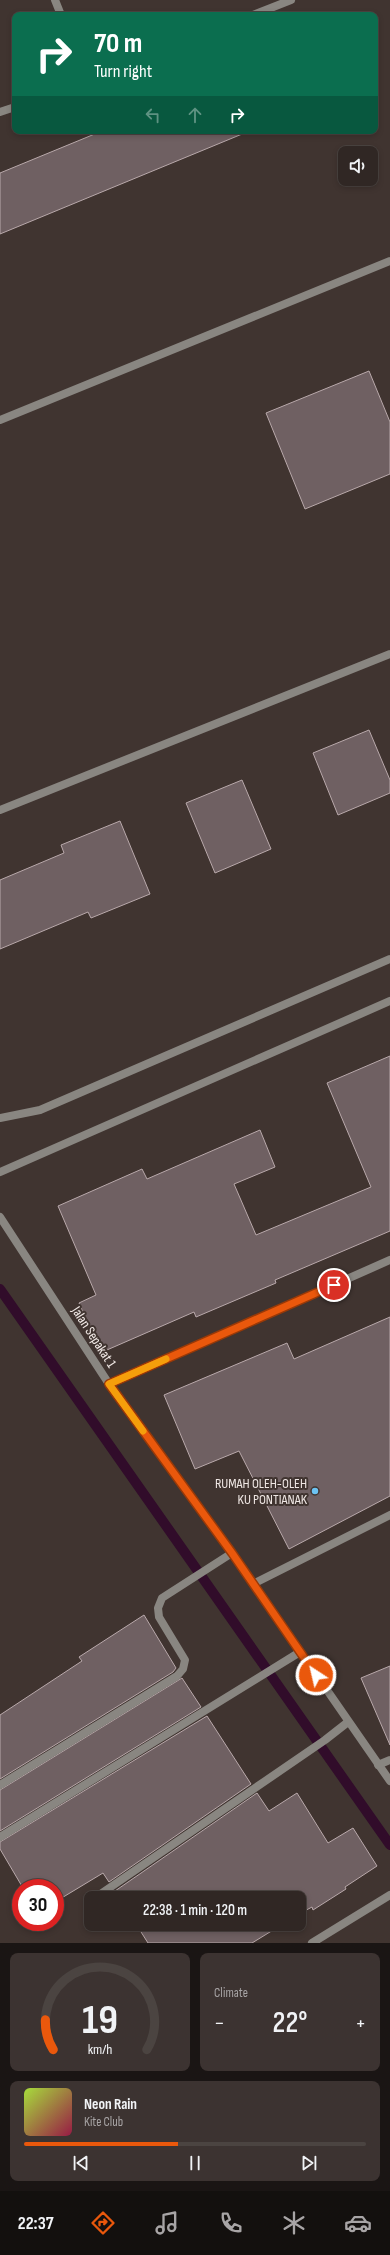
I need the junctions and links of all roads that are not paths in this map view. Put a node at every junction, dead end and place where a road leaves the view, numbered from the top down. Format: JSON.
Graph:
{"nodes":[{"id":1,"x":55,"y":0,"type":"edge"},
{"id":2,"x":291,"y":0,"type":"edge"},
{"id":3,"x":60,"y":12,"type":"edge"},
{"id":4,"x":261,"y":12,"type":"edge"},
{"id":5,"x":12,"y":108,"type":"edge"},
{"id":6,"x":0,"y":112,"type":"edge"},
{"id":7,"x":390,"y":261,"type":"edge"},
{"id":8,"x":0,"y":420,"type":"edge"},
{"id":9,"x":390,"y":654,"type":"edge"},
{"id":10,"x":0,"y":810,"type":"edge"},
{"id":11,"x":390,"y":959,"type":"edge"},
{"id":12,"x":390,"y":1001,"type":"edge"},
{"id":13,"x":0,"y":1118,"type":"edge"},
{"id":14,"x":0,"y":1172,"type":"edge"},
{"id":15,"x":0,"y":1218,"type":"edge"},
{"id":16,"x":390,"y":1260,"type":"edge"},
{"id":17,"x":109,"y":1384,"type":"junction"},
{"id":18,"x":390,"y":1514,"type":"edge"},
{"id":19,"x":232,"y":1553,"type":"junction"},
{"id":20,"x":253,"y":1584,"type":"junction"},
{"id":21,"x":300,"y":1652,"type":"junction"},
{"id":22,"x":348,"y":1722,"type":"junction"},
{"id":23,"x":390,"y":1760,"type":"edge"},
{"id":24,"x":378,"y":1765,"type":"junction"},
{"id":25,"x":390,"y":1782,"type":"edge"},
{"id":26,"x":0,"y":1785,"type":"edge"},
{"id":27,"x":0,"y":1837,"type":"edge"},
{"id":28,"x":105,"y":1891,"type":"edge"},
{"id":29,"x":390,"y":1895,"type":"edge"},
{"id":30,"x":312,"y":1943,"type":"edge"}],
"edges":[{"from":1,"to":3,"type":"street"},
{"from":2,"to":4,"type":"street"},
{"from":5,"to":6,"type":"street"},
{"from":7,"to":8,"type":"street"},
{"from":9,"to":10,"type":"street"},
{"from":11,"to":13,"type":"street"},
{"from":12,"to":14,"type":"street"},
{"from":15,"to":17,"type":"street","name":"Jalan Sepakat 1"},
{"from":16,"to":17,"type":"street"},
{"from":17,"to":19,"type":"street","name":"Jalan Sepakat 1"},
{"from":18,"to":20,"type":"street"},
{"from":19,"to":20,"type":"street","name":"Jalan Sepakat 1"},
{"from":19,"to":26,"type":"street"},
{"from":20,"to":21,"type":"street","name":"Jalan Sepakat 1"},
{"from":21,"to":22,"type":"street","name":"Jalan Sepakat 1"},
{"from":21,"to":27,"type":"street"},
{"from":22,"to":24,"type":"street","name":"Jalan Sepakat 1"},
{"from":22,"to":28,"type":"street"},
{"from":23,"to":24,"type":"street"},
{"from":24,"to":25,"type":"street","name":"Jalan Sepakat 1"},
{"from":29,"to":30,"type":"street"}]}
